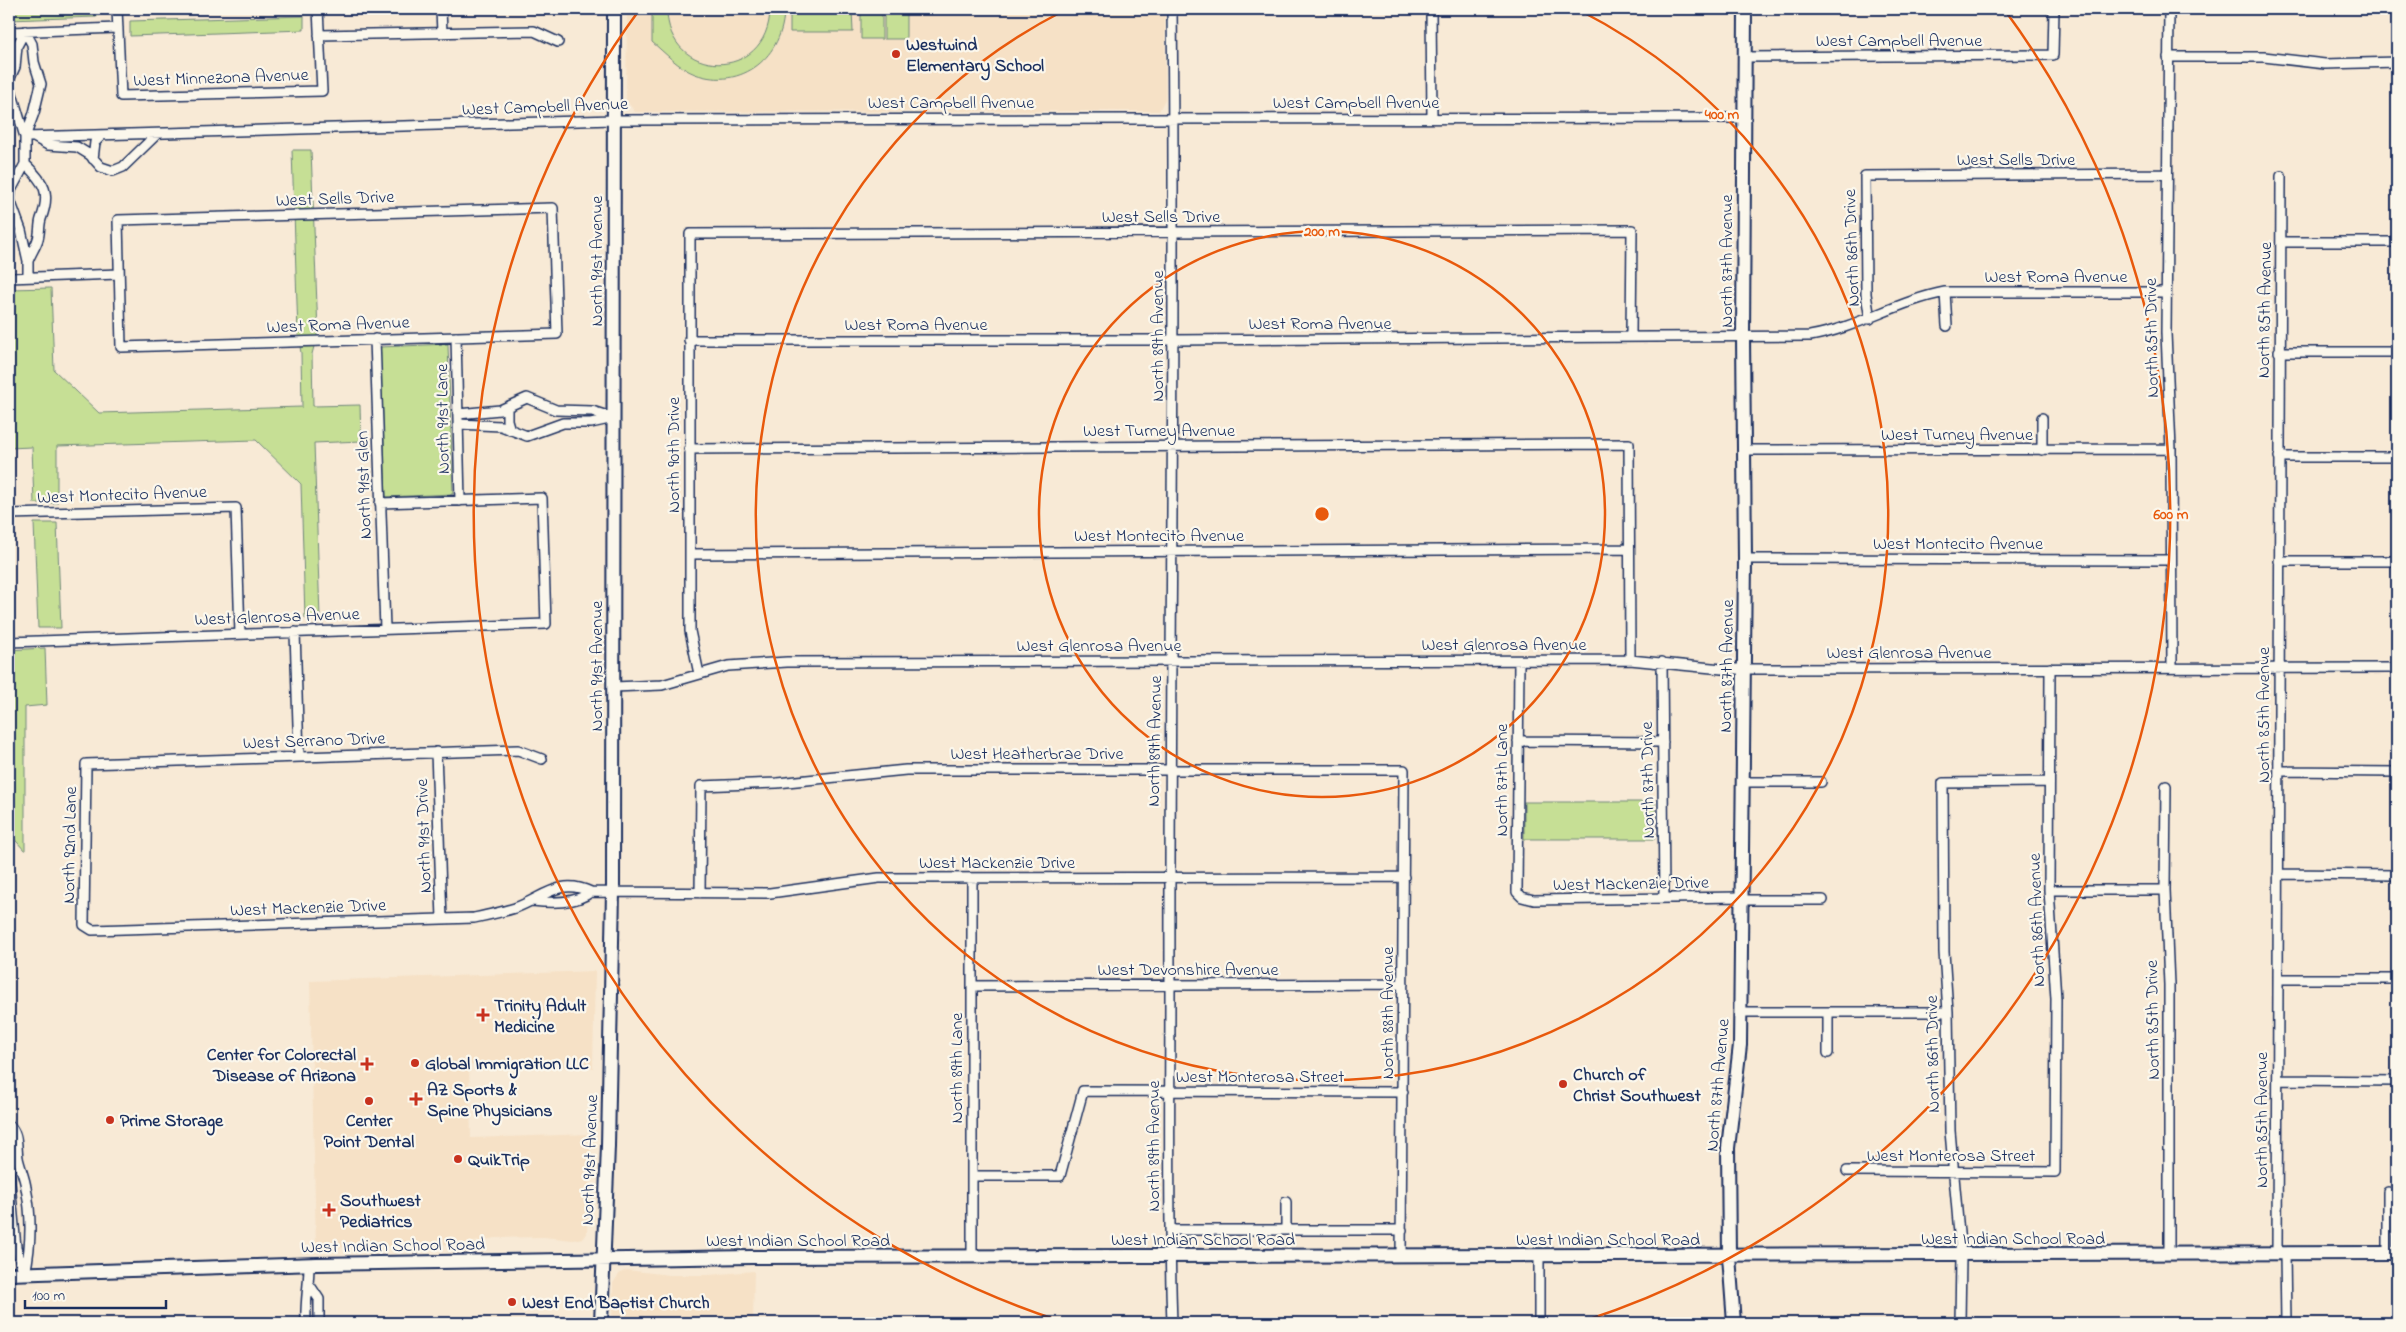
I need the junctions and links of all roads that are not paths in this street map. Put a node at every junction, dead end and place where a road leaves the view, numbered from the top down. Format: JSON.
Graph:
{"nodes":[{"id":1,"x":118,"y":9,"type":"edge"},
{"id":2,"x":318,"y":9,"type":"edge"},
{"id":3,"x":441,"y":9,"type":"edge"},
{"id":4,"x":614,"y":9,"type":"edge"},
{"id":5,"x":1172,"y":9,"type":"edge"},
{"id":6,"x":1431,"y":9,"type":"edge"},
{"id":7,"x":1745,"y":9,"type":"edge"},
{"id":8,"x":2054,"y":9,"type":"edge"},
{"id":9,"x":2169,"y":9,"type":"edge"},
{"id":10,"x":118,"y":28,"type":"junction"},
{"id":11,"x":25,"y":31,"type":"junction"},
{"id":12,"x":9,"y":32,"type":"edge"},
{"id":13,"x":442,"y":33,"type":"junction"},
{"id":14,"x":319,"y":35,"type":"junction"},
{"id":15,"x":558,"y":42,"type":"dead end"},
{"id":16,"x":1745,"y":57,"type":"junction"},
{"id":17,"x":2168,"y":57,"type":"junction"},
{"id":18,"x":2397,"y":62,"type":"edge"},
{"id":19,"x":1173,"y":118,"type":"junction"},
{"id":20,"x":1432,"y":118,"type":"junction"},
{"id":21,"x":1744,"y":118,"type":"junction"},
{"id":22,"x":614,"y":120,"type":"junction"},
{"id":23,"x":158,"y":134,"type":"junction"},
{"id":24,"x":102,"y":135,"type":"junction"},
{"id":25,"x":29,"y":137,"type":"junction"},
{"id":26,"x":93,"y":159,"type":"junction"},
{"id":27,"x":25,"y":164,"type":"junction"},
{"id":28,"x":2167,"y":174,"type":"junction"},
{"id":29,"x":1865,"y":176,"type":"joint"},
{"id":30,"x":2281,"y":176,"type":"dead end"},
{"id":31,"x":1173,"y":232,"type":"junction"},
{"id":32,"x":690,"y":234,"type":"joint"},
{"id":33,"x":2281,"y":242,"type":"junction"},
{"id":34,"x":2397,"y":242,"type":"edge"},
{"id":35,"x":28,"y":260,"type":"junction"},
{"id":36,"x":119,"y":274,"type":"junction"},
{"id":37,"x":28,"y":277,"type":"junction"},
{"id":38,"x":9,"y":278,"type":"edge"},
{"id":39,"x":1945,"y":292,"type":"junction"},
{"id":40,"x":2166,"y":292,"type":"junction"},
{"id":41,"x":1870,"y":319,"type":"junction"},
{"id":42,"x":1947,"y":326,"type":"dead end"},
{"id":43,"x":557,"y":334,"type":"joint"},
{"id":44,"x":1631,"y":336,"type":"junction"},
{"id":45,"x":456,"y":337,"type":"junction"},
{"id":46,"x":1743,"y":337,"type":"junction"},
{"id":47,"x":375,"y":339,"type":"junction"},
{"id":48,"x":689,"y":340,"type":"junction"},
{"id":49,"x":1173,"y":340,"type":"junction"},
{"id":50,"x":2279,"y":352,"type":"junction"},
{"id":51,"x":2397,"y":352,"type":"edge"},
{"id":52,"x":507,"y":407,"type":"junction"},
{"id":53,"x":458,"y":414,"type":"junction"},
{"id":54,"x":614,"y":418,"type":"junction"},
{"id":55,"x":2042,"y":418,"type":"dead end"},
{"id":56,"x":458,"y":424,"type":"junction"},
{"id":57,"x":510,"y":430,"type":"junction"},
{"id":58,"x":1173,"y":446,"type":"junction"},
{"id":59,"x":689,"y":449,"type":"junction"},
{"id":60,"x":2171,"y":449,"type":"junction"},
{"id":61,"x":1744,"y":450,"type":"junction"},
{"id":62,"x":2042,"y":450,"type":"junction"},
{"id":63,"x":2279,"y":456,"type":"junction"},
{"id":64,"x":2397,"y":457,"type":"edge"},
{"id":65,"x":460,"y":501,"type":"junction"},
{"id":66,"x":380,"y":503,"type":"junction"},
{"id":67,"x":9,"y":514,"type":"edge"},
{"id":68,"x":1629,"y":549,"type":"junction"},
{"id":69,"x":1173,"y":550,"type":"junction"},
{"id":70,"x":690,"y":554,"type":"junction"},
{"id":71,"x":1745,"y":559,"type":"junction"},
{"id":72,"x":2171,"y":560,"type":"junction"},
{"id":73,"x":2279,"y":561,"type":"junction"},
{"id":74,"x":2397,"y":561,"type":"edge"},
{"id":75,"x":385,"y":629,"type":"junction"},
{"id":76,"x":295,"y":632,"type":"junction"},
{"id":77,"x":240,"y":634,"type":"junction"},
{"id":78,"x":9,"y":642,"type":"edge"},
{"id":79,"x":1519,"y":660,"type":"junction"},
{"id":80,"x":1630,"y":660,"type":"junction"},
{"id":81,"x":1171,"y":662,"type":"junction"},
{"id":82,"x":1662,"y":662,"type":"junction"},
{"id":83,"x":2172,"y":667,"type":"junction"},
{"id":84,"x":2050,"y":668,"type":"junction"},
{"id":85,"x":2280,"y":668,"type":"junction"},
{"id":86,"x":2397,"y":668,"type":"edge"},
{"id":87,"x":1743,"y":669,"type":"junction"},
{"id":88,"x":699,"y":674,"type":"junction"},
{"id":89,"x":614,"y":687,"type":"junction"},
{"id":90,"x":1518,"y":742,"type":"junction"},
{"id":91,"x":1663,"y":742,"type":"junction"},
{"id":92,"x":436,"y":752,"type":"junction"},
{"id":93,"x":299,"y":756,"type":"junction"},
{"id":94,"x":542,"y":759,"type":"dead end"},
{"id":95,"x":86,"y":764,"type":"joint"},
{"id":96,"x":1169,"y":769,"type":"junction"},
{"id":97,"x":1404,"y":770,"type":"joint"},
{"id":98,"x":2280,"y":772,"type":"junction"},
{"id":99,"x":2397,"y":772,"type":"edge"},
{"id":100,"x":1742,"y":782,"type":"junction"},
{"id":101,"x":1821,"y":782,"type":"dead end"},
{"id":102,"x":2049,"y":782,"type":"junction"},
{"id":103,"x":2166,"y":786,"type":"dead end"},
{"id":104,"x":2278,"y":874,"type":"junction"},
{"id":105,"x":2397,"y":875,"type":"edge"},
{"id":106,"x":1404,"y":877,"type":"junction"},
{"id":107,"x":972,"y":878,"type":"junction"},
{"id":108,"x":1169,"y":878,"type":"junction"},
{"id":109,"x":2049,"y":890,"type":"junction"},
{"id":110,"x":2165,"y":890,"type":"junction"},
{"id":111,"x":613,"y":891,"type":"junction"},
{"id":112,"x":700,"y":893,"type":"junction"},
{"id":113,"x":1522,"y":898,"type":"joint"},
{"id":114,"x":1664,"y":898,"type":"junction"},
{"id":115,"x":1741,"y":899,"type":"junction"},
{"id":116,"x":1823,"y":900,"type":"dead end"},
{"id":117,"x":442,"y":919,"type":"junction"},
{"id":118,"x":84,"y":925,"type":"joint"},
{"id":119,"x":2278,"y":979,"type":"junction"},
{"id":120,"x":2397,"y":979,"type":"edge"},
{"id":121,"x":1403,"y":984,"type":"junction"},
{"id":122,"x":1170,"y":985,"type":"junction"},
{"id":123,"x":972,"y":986,"type":"junction"},
{"id":124,"x":1740,"y":1012,"type":"junction"},
{"id":125,"x":1828,"y":1012,"type":"junction"},
{"id":126,"x":1948,"y":1012,"type":"junction"},
{"id":127,"x":1828,"y":1054,"type":"dead end"},
{"id":128,"x":2278,"y":1080,"type":"junction"},
{"id":129,"x":2397,"y":1081,"type":"edge"},
{"id":130,"x":1403,"y":1092,"type":"junction"},
{"id":131,"x":1169,"y":1093,"type":"junction"},
{"id":132,"x":9,"y":1125,"type":"edge"},
{"id":133,"x":1952,"y":1170,"type":"junction"},
{"id":134,"x":1847,"y":1171,"type":"dead end"},
{"id":135,"x":2056,"y":1172,"type":"joint"},
{"id":136,"x":9,"y":1173,"type":"edge"},
{"id":137,"x":972,"y":1176,"type":"junction"},
{"id":138,"x":2388,"y":1192,"type":"dead end"},
{"id":139,"x":1286,"y":1202,"type":"dead end"},
{"id":140,"x":1170,"y":1230,"type":"junction"},
{"id":141,"x":1286,"y":1230,"type":"junction"},
{"id":142,"x":1402,"y":1230,"type":"junction"},
{"id":143,"x":2281,"y":1253,"type":"junction"},
{"id":144,"x":2393,"y":1253,"type":"edge"},
{"id":145,"x":2169,"y":1254,"type":"junction"},
{"id":146,"x":1401,"y":1256,"type":"junction"},
{"id":147,"x":1539,"y":1256,"type":"junction"},
{"id":148,"x":1729,"y":1256,"type":"junction"},
{"id":149,"x":1962,"y":1256,"type":"junction"},
{"id":150,"x":972,"y":1257,"type":"junction"},
{"id":151,"x":1170,"y":1258,"type":"junction"},
{"id":152,"x":603,"y":1259,"type":"junction"},
{"id":153,"x":309,"y":1264,"type":"junction"},
{"id":154,"x":9,"y":1274,"type":"edge"},
{"id":155,"x":24,"y":1274,"type":"junction"},
{"id":156,"x":309,"y":1284,"type":"junction"},
{"id":157,"x":306,"y":1323,"type":"edge"},
{"id":158,"x":319,"y":1323,"type":"edge"},
{"id":159,"x":601,"y":1323,"type":"edge"},
{"id":160,"x":1172,"y":1323,"type":"edge"},
{"id":161,"x":1539,"y":1323,"type":"edge"},
{"id":162,"x":1734,"y":1323,"type":"edge"},
{"id":163,"x":1960,"y":1323,"type":"edge"},
{"id":164,"x":2286,"y":1323,"type":"edge"}],
"edges":[{"from":1,"to":10,"type":"street"},
{"from":2,"to":14,"type":"street"},
{"from":3,"to":13,"type":"street"},
{"from":4,"to":22,"type":"main road","name":"North 91st Avenue"},
{"from":5,"to":19,"type":"street","name":"North 89th Avenue"},
{"from":6,"to":20,"type":"street"},
{"from":7,"to":16,"type":"main road","name":"North 87th Avenue"},
{"from":8,"to":16,"type":"street","name":"West Campbell Avenue"},
{"from":9,"to":17,"type":"street","name":"North 85th Drive"},
{"from":10,"to":11,"type":"street"},
{"from":10,"to":14,"type":"street","name":"West Minnezona Avenue"},
{"from":11,"to":12,"type":"street"},
{"from":11,"to":25,"type":"street"},
{"from":11,"to":25,"type":"street"},
{"from":13,"to":14,"type":"street"},
{"from":13,"to":15,"type":"street"},
{"from":16,"to":21,"type":"main road","name":"North 87th Avenue"},
{"from":17,"to":18,"type":"street"},
{"from":17,"to":28,"type":"street","name":"North 85th Drive"},
{"from":19,"to":20,"type":"street","name":"West Campbell Avenue"},
{"from":19,"to":22,"type":"street","name":"West Campbell Avenue"},
{"from":19,"to":31,"type":"street","name":"North 89th Avenue"},
{"from":20,"to":21,"type":"street","name":"West Campbell Avenue"},
{"from":21,"to":46,"type":"main road","name":"North 87th Avenue"},
{"from":22,"to":23,"type":"street","name":"West Campbell Avenue"},
{"from":22,"to":54,"type":"main road","name":"North 91st Avenue"},
{"from":23,"to":24,"type":"street","name":"West Campbell Avenue"},
{"from":23,"to":26,"type":"street"},
{"from":24,"to":25,"type":"street","name":"West Campbell Avenue"},
{"from":24,"to":26,"type":"street"},
{"from":25,"to":26,"type":"street"},
{"from":25,"to":27,"type":"street"},
{"from":27,"to":35,"type":"street"},
{"from":27,"to":35,"type":"street"},
{"from":28,"to":29,"type":"street","name":"West Sells Drive"},
{"from":28,"to":40,"type":"street","name":"North 85th Drive"},
{"from":29,"to":41,"type":"street","name":"North 86th Drive"},
{"from":30,"to":33,"type":"street","name":"North 85th Avenue"},
{"from":31,"to":32,"type":"street","name":"West Sells Drive"},
{"from":31,"to":44,"type":"street","name":"West Sells Drive"},
{"from":31,"to":49,"type":"street","name":"North 89th Avenue"},
{"from":32,"to":48,"type":"street","name":"North 90th Drive"},
{"from":33,"to":34,"type":"street"},
{"from":33,"to":50,"type":"street","name":"North 85th Avenue"},
{"from":35,"to":37,"type":"street"},
{"from":36,"to":37,"type":"street"},
{"from":36,"to":43,"type":"street","name":"West Sells Drive"},
{"from":36,"to":47,"type":"street","name":"West Roma Avenue"},
{"from":37,"to":38,"type":"street"},
{"from":39,"to":40,"type":"street","name":"West Roma Avenue"},
{"from":39,"to":41,"type":"street","name":"West Roma Avenue"},
{"from":39,"to":42,"type":"street"},
{"from":40,"to":60,"type":"street","name":"North 85th Drive"},
{"from":41,"to":46,"type":"street","name":"West Roma Avenue"},
{"from":43,"to":45,"type":"street","name":"West Roma Avenue"},
{"from":44,"to":46,"type":"street","name":"West Roma Avenue"},
{"from":44,"to":49,"type":"street","name":"West Roma Avenue"},
{"from":45,"to":47,"type":"street","name":"West Roma Avenue"},
{"from":45,"to":53,"type":"street","name":"North 91st Lane"},
{"from":46,"to":61,"type":"main road","name":"North 87th Avenue"},
{"from":47,"to":66,"type":"street","name":"North 91st Glen"},
{"from":48,"to":49,"type":"street","name":"West Roma Avenue"},
{"from":48,"to":59,"type":"street","name":"North 90th Drive"},
{"from":49,"to":58,"type":"street","name":"North 89th Avenue"},
{"from":50,"to":51,"type":"street"},
{"from":50,"to":63,"type":"street","name":"North 85th Avenue"},
{"from":52,"to":53,"type":"street"},
{"from":52,"to":54,"type":"street"},
{"from":52,"to":57,"type":"street"},
{"from":53,"to":56,"type":"street","name":"North 91st Lane"},
{"from":54,"to":57,"type":"street"},
{"from":54,"to":89,"type":"main road","name":"North 91st Avenue"},
{"from":55,"to":62,"type":"street"},
{"from":56,"to":57,"type":"street"},
{"from":56,"to":65,"type":"street","name":"North 91st Lane"},
{"from":58,"to":59,"type":"street","name":"West Turney Avenue"},
{"from":58,"to":68,"type":"street","name":"West Turney Avenue"},
{"from":58,"to":69,"type":"street","name":"North 89th Avenue"},
{"from":59,"to":70,"type":"street","name":"North 90th Drive"},
{"from":60,"to":62,"type":"street","name":"West Turney Avenue"},
{"from":60,"to":72,"type":"street","name":"North 85th Drive"},
{"from":61,"to":62,"type":"street","name":"West Turney Avenue"},
{"from":61,"to":71,"type":"main road","name":"North 87th Avenue"},
{"from":63,"to":64,"type":"street"},
{"from":63,"to":73,"type":"street","name":"North 85th Avenue"},
{"from":65,"to":66,"type":"street"},
{"from":65,"to":75,"type":"street","name":"West Glenrosa Avenue"},
{"from":66,"to":75,"type":"street","name":"North 91st Glen"},
{"from":67,"to":77,"type":"street","name":"West Montecito Avenue"},
{"from":68,"to":69,"type":"street","name":"West Montecito Avenue"},
{"from":68,"to":80,"type":"street"},
{"from":69,"to":70,"type":"street","name":"West Montecito Avenue"},
{"from":69,"to":81,"type":"street","name":"North 89th Avenue"},
{"from":70,"to":88,"type":"street","name":"North 90th Drive"},
{"from":71,"to":72,"type":"street","name":"West Montecito Avenue"},
{"from":71,"to":87,"type":"main road","name":"North 87th Avenue"},
{"from":72,"to":83,"type":"street","name":"North 85th Drive"},
{"from":73,"to":74,"type":"street"},
{"from":73,"to":85,"type":"street","name":"North 85th Avenue"},
{"from":75,"to":76,"type":"street","name":"West Glenrosa Avenue"},
{"from":76,"to":77,"type":"street","name":"West Glenrosa Avenue"},
{"from":76,"to":93,"type":"street"},
{"from":77,"to":78,"type":"street","name":"West Glenrosa Avenue"},
{"from":79,"to":80,"type":"street","name":"West Glenrosa Avenue"},
{"from":79,"to":81,"type":"street","name":"West Glenrosa Avenue"},
{"from":79,"to":90,"type":"street","name":"North 87th Lane"},
{"from":80,"to":82,"type":"street","name":"West Glenrosa Avenue"},
{"from":81,"to":88,"type":"street","name":"West Glenrosa Avenue"},
{"from":81,"to":96,"type":"street","name":"North 89th Avenue"},
{"from":82,"to":87,"type":"street","name":"West Glenrosa Avenue"},
{"from":82,"to":91,"type":"street","name":"North 87th Drive"},
{"from":83,"to":84,"type":"street","name":"West Glenrosa Avenue"},
{"from":83,"to":85,"type":"street","name":"West Glenrosa Avenue"},
{"from":84,"to":87,"type":"street","name":"West Glenrosa Avenue"},
{"from":84,"to":102,"type":"street","name":"North 86th Avenue"},
{"from":85,"to":86,"type":"street","name":"West Glenrosa Avenue"},
{"from":85,"to":98,"type":"street","name":"North 85th Avenue"},
{"from":87,"to":100,"type":"main road","name":"North 87th Avenue"},
{"from":88,"to":89,"type":"street","name":"West Glenrosa Avenue"},
{"from":89,"to":111,"type":"main road","name":"North 91st Avenue"},
{"from":90,"to":91,"type":"street"},
{"from":90,"to":113,"type":"street","name":"North 87th Lane"},
{"from":91,"to":114,"type":"street","name":"North 87th Drive"},
{"from":92,"to":93,"type":"street","name":"West Serrano Drive"},
{"from":92,"to":94,"type":"street","name":"West Serrano Drive"},
{"from":92,"to":117,"type":"street","name":"North 91st Drive"},
{"from":93,"to":95,"type":"street","name":"West Serrano Drive"},
{"from":95,"to":118,"type":"street","name":"North 92nd Lane"},
{"from":96,"to":97,"type":"street","name":"West Heatherbrae Drive"},
{"from":96,"to":108,"type":"street","name":"North 89th Avenue"},
{"from":96,"to":112,"type":"street","name":"West Heatherbrae Drive"},
{"from":97,"to":106,"type":"street","name":"North 88th Avenue"},
{"from":98,"to":99,"type":"street"},
{"from":98,"to":104,"type":"street","name":"North 85th Avenue"},
{"from":100,"to":101,"type":"street"},
{"from":100,"to":115,"type":"main road","name":"North 87th Avenue"},
{"from":102,"to":109,"type":"street","name":"North 86th Avenue"},
{"from":102,"to":126,"type":"street","name":"North 86th Drive"},
{"from":103,"to":110,"type":"street","name":"North 85th Drive"},
{"from":104,"to":105,"type":"street"},
{"from":104,"to":119,"type":"street","name":"North 85th Avenue"},
{"from":106,"to":108,"type":"street","name":"West Mackenzie Drive"},
{"from":106,"to":121,"type":"street","name":"North 88th Avenue"},
{"from":107,"to":108,"type":"street","name":"West Mackenzie Drive"},
{"from":107,"to":112,"type":"street","name":"West Mackenzie Drive"},
{"from":107,"to":123,"type":"street","name":"North 89th Lane"},
{"from":108,"to":122,"type":"street","name":"North 89th Avenue"},
{"from":109,"to":110,"type":"street"},
{"from":109,"to":135,"type":"street","name":"North 86th Avenue"},
{"from":110,"to":145,"type":"street","name":"North 85th Drive"},
{"from":111,"to":112,"type":"street","name":"West Mackenzie Drive"},
{"from":111,"to":117,"type":"street","name":"West Mackenzie Drive"},
{"from":111,"to":152,"type":"main road","name":"North 91st Avenue"},
{"from":113,"to":114,"type":"street","name":"West Mackenzie Drive"},
{"from":114,"to":115,"type":"street","name":"West Mackenzie Drive"},
{"from":115,"to":116,"type":"street","name":"West Mackenzie Drive"},
{"from":115,"to":124,"type":"main road","name":"North 87th Avenue"},
{"from":117,"to":118,"type":"street","name":"West Mackenzie Drive"},
{"from":119,"to":120,"type":"street"},
{"from":119,"to":128,"type":"street","name":"North 85th Avenue"},
{"from":121,"to":122,"type":"street","name":"West Devonshire Avenue"},
{"from":121,"to":130,"type":"street","name":"North 88th Avenue"},
{"from":122,"to":123,"type":"street","name":"West Devonshire Avenue"},
{"from":122,"to":131,"type":"street","name":"North 89th Avenue"},
{"from":123,"to":137,"type":"street","name":"North 89th Lane"},
{"from":124,"to":125,"type":"street"},
{"from":124,"to":148,"type":"main road","name":"North 87th Avenue"},
{"from":125,"to":126,"type":"street"},
{"from":125,"to":127,"type":"street"},
{"from":126,"to":133,"type":"street","name":"North 86th Drive"},
{"from":128,"to":129,"type":"street"},
{"from":128,"to":143,"type":"street","name":"North 85th Avenue"},
{"from":130,"to":131,"type":"street","name":"West Monterosa Street"},
{"from":130,"to":142,"type":"street","name":"North 88th Avenue"},
{"from":131,"to":137,"type":"street","name":"West Monterosa Street"},
{"from":131,"to":140,"type":"street","name":"North 89th Avenue"},
{"from":132,"to":155,"type":"street"},
{"from":133,"to":134,"type":"street","name":"West Monterosa Street"},
{"from":133,"to":135,"type":"street","name":"West Monterosa Street"},
{"from":133,"to":149,"type":"street","name":"North 86th Drive"},
{"from":136,"to":155,"type":"street"},
{"from":137,"to":150,"type":"street","name":"North 89th Lane"},
{"from":138,"to":144,"type":"street"},
{"from":139,"to":141,"type":"street","name":"West Indian School Road"},
{"from":140,"to":141,"type":"street","name":"West Indian School Road"},
{"from":140,"to":151,"type":"street","name":"North 89th Avenue"},
{"from":141,"to":142,"type":"street","name":"West Indian School Road"},
{"from":142,"to":146,"type":"street","name":"North 88th Avenue"},
{"from":143,"to":144,"type":"main road","name":"West Indian School Road"},
{"from":143,"to":145,"type":"main road","name":"West Indian School Road"},
{"from":143,"to":164,"type":"street","name":"North 85th Avenue"},
{"from":145,"to":149,"type":"main road","name":"West Indian School Road"},
{"from":146,"to":147,"type":"main road","name":"West Indian School Road"},
{"from":146,"to":151,"type":"main road","name":"West Indian School Road"},
{"from":147,"to":148,"type":"main road","name":"West Indian School Road"},
{"from":147,"to":161,"type":"street"},
{"from":148,"to":149,"type":"main road","name":"West Indian School Road"},
{"from":148,"to":162,"type":"main road","name":"North 87th Avenue"},
{"from":149,"to":163,"type":"street","name":"North 86th Drive"},
{"from":150,"to":151,"type":"main road","name":"West Indian School Road"},
{"from":150,"to":152,"type":"main road","name":"West Indian School Road"},
{"from":151,"to":160,"type":"street","name":"North 89th Avenue"},
{"from":152,"to":153,"type":"main road","name":"West Indian School Road"},
{"from":152,"to":159,"type":"main road","name":"North 91st Avenue"},
{"from":153,"to":155,"type":"main road","name":"West Indian School Road"},
{"from":153,"to":156,"type":"street"},
{"from":154,"to":155,"type":"main road","name":"West Indian School Road"},
{"from":156,"to":157,"type":"street"},
{"from":156,"to":158,"type":"street"}]}
